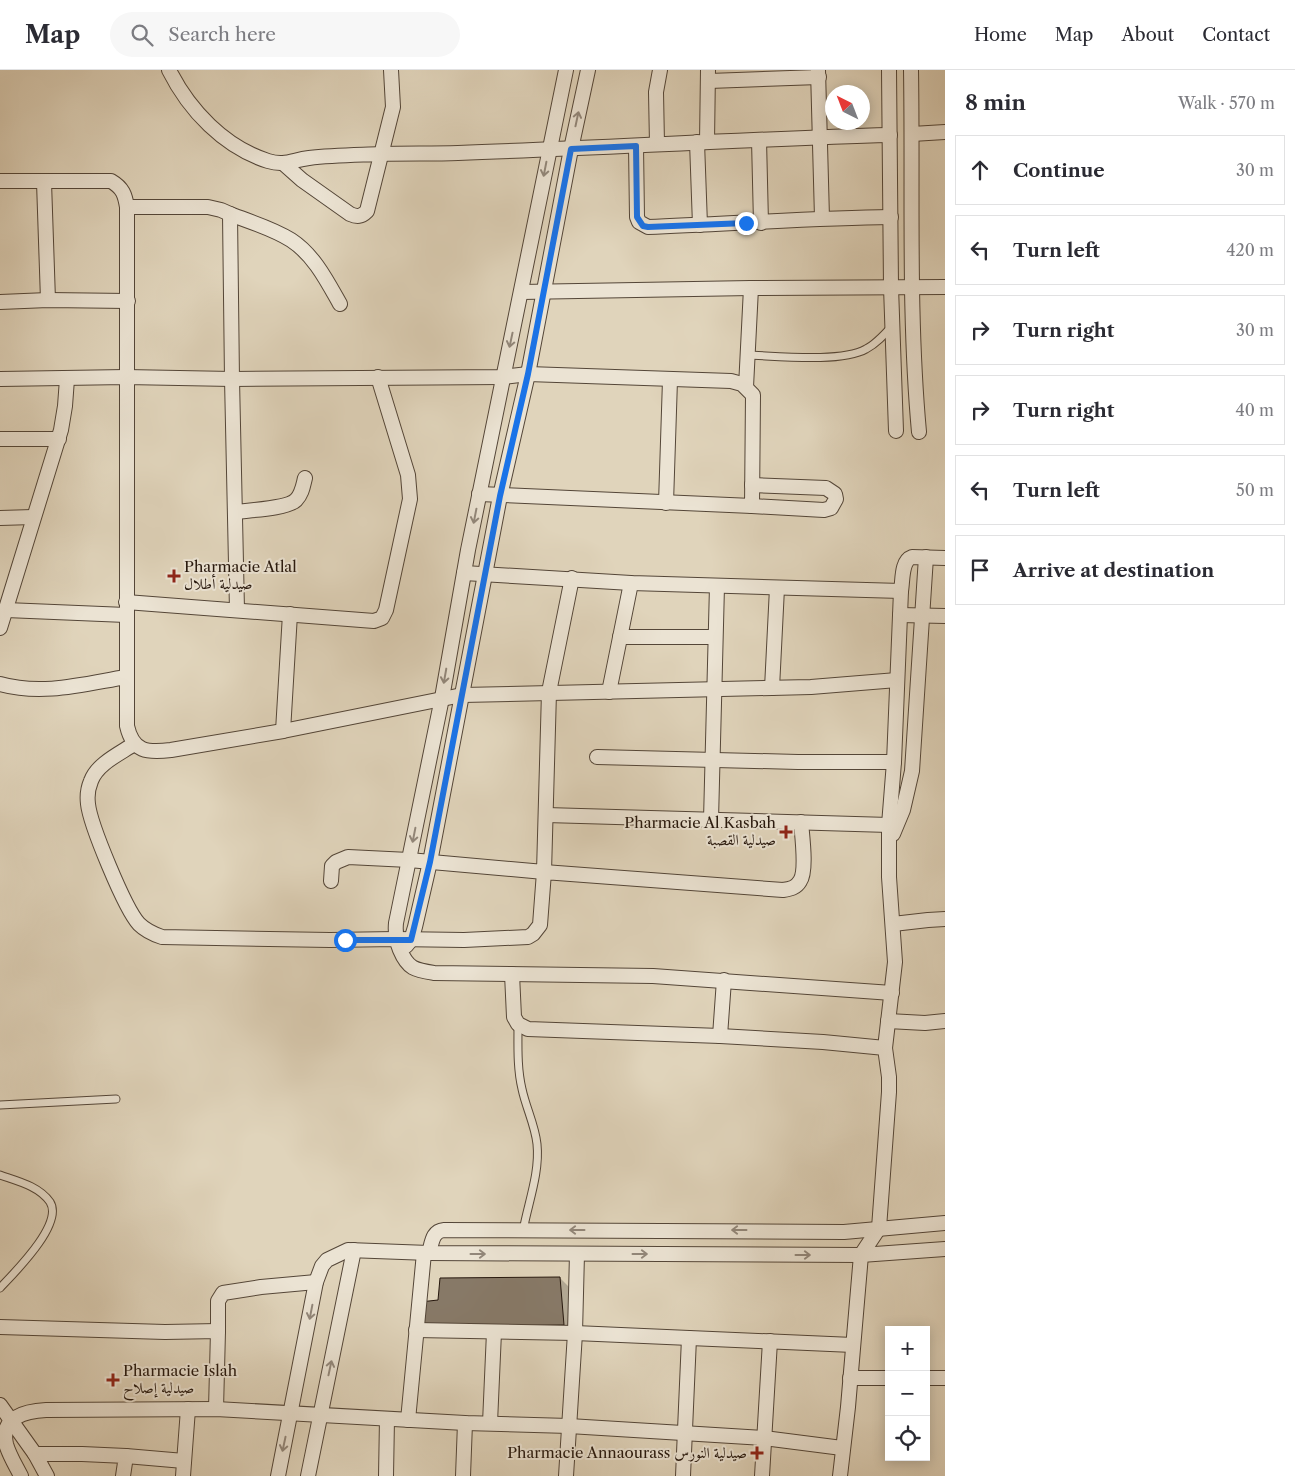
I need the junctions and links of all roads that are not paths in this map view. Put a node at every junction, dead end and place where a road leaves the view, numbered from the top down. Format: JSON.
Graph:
{"nodes":[{"id":1,"x":169,"y":70,"type":"edge"},
{"id":2,"x":391,"y":70,"type":"edge"},
{"id":3,"x":566,"y":70,"type":"edge"},
{"id":4,"x":588,"y":70,"type":"edge"},
{"id":5,"x":660,"y":70,"type":"edge"},
{"id":6,"x":889,"y":70,"type":"edge"},
{"id":7,"x":911,"y":70,"type":"edge"},
{"id":8,"x":818,"y":74,"type":"edge"},
{"id":9,"x":709,"y":76,"type":"edge"},
{"id":10,"x":945,"y":132,"type":"edge"},
{"id":11,"x":912,"y":134,"type":"junction"},
{"id":12,"x":890,"y":135,"type":"junction"},
{"id":13,"x":821,"y":137,"type":"junction"},
{"id":14,"x":759,"y":140,"type":"junction"},
{"id":15,"x":702,"y":142,"type":"junction"},
{"id":16,"x":657,"y":144,"type":"junction"},
{"id":17,"x":636,"y":146,"type":"junction"},
{"id":18,"x":549,"y":149,"type":"junction"},
{"id":19,"x":571,"y":149,"type":"junction"},
{"id":20,"x":382,"y":154,"type":"junction"},
{"id":21,"x":284,"y":164,"type":"junction"},
{"id":22,"x":0,"y":181,"type":"edge"},
{"id":23,"x":44,"y":182,"type":"junction"},
{"id":24,"x":127,"y":207,"type":"junction"},
{"id":25,"x":230,"y":214,"type":"junction"},
{"id":26,"x":891,"y":217,"type":"junction"},
{"id":27,"x":822,"y":218,"type":"junction"},
{"id":28,"x":761,"y":223,"type":"junction"},
{"id":29,"x":700,"y":225,"type":"junction"},
{"id":30,"x":945,"y":286,"type":"edge"},
{"id":31,"x":891,"y":287,"type":"junction"},
{"id":32,"x":750,"y":288,"type":"junction"},
{"id":33,"x":913,"y":288,"type":"junction"},
{"id":34,"x":521,"y":292,"type":"junction"},
{"id":35,"x":544,"y":292,"type":"junction"},
{"id":36,"x":48,"y":300,"type":"junction"},
{"id":37,"x":128,"y":300,"type":"junction"},
{"id":38,"x":0,"y":302,"type":"edge"},
{"id":39,"x":340,"y":304,"type":"dead end"},
{"id":40,"x":893,"y":325,"type":"junction"},
{"id":41,"x":747,"y":355,"type":"junction"},
{"id":42,"x":528,"y":374,"type":"junction"},
{"id":43,"x":126,"y":377,"type":"junction"},
{"id":44,"x":378,"y":377,"type":"junction"},
{"id":45,"x":503,"y":377,"type":"junction"},
{"id":46,"x":916,"y":378,"type":"junction"},
{"id":47,"x":67,"y":379,"type":"junction"},
{"id":48,"x":232,"y":379,"type":"junction"},
{"id":49,"x":895,"y":379,"type":"junction"},
{"id":50,"x":0,"y":380,"type":"edge"},
{"id":51,"x":670,"y":380,"type":"junction"},
{"id":52,"x":746,"y":387,"type":"junction"},
{"id":53,"x":896,"y":431,"type":"dead end"},
{"id":54,"x":919,"y":432,"type":"dead end"},
{"id":55,"x":0,"y":439,"type":"edge"},
{"id":56,"x":59,"y":439,"type":"junction"},
{"id":57,"x":304,"y":478,"type":"dead end"},
{"id":58,"x":752,"y":485,"type":"junction"},
{"id":59,"x":479,"y":494,"type":"junction"},
{"id":60,"x":500,"y":496,"type":"junction"},
{"id":61,"x":666,"y":503,"type":"junction"},
{"id":62,"x":752,"y":506,"type":"junction"},
{"id":63,"x":235,"y":512,"type":"junction"},
{"id":64,"x":33,"y":517,"type":"junction"},
{"id":65,"x":0,"y":518,"type":"edge"},
{"id":66,"x":926,"y":557,"type":"junction"},
{"id":67,"x":945,"y":558,"type":"edge"},
{"id":68,"x":464,"y":572,"type":"junction"},
{"id":69,"x":484,"y":574,"type":"junction"},
{"id":70,"x":572,"y":578,"type":"junction"},
{"id":71,"x":631,"y":583,"type":"junction"},
{"id":72,"x":717,"y":586,"type":"junction"},
{"id":73,"x":777,"y":588,"type":"junction"},
{"id":74,"x":901,"y":591,"type":"junction"},
{"id":75,"x":5,"y":602,"type":"edge"},
{"id":76,"x":126,"y":609,"type":"junction"},
{"id":77,"x":237,"y":610,"type":"junction"},
{"id":78,"x":290,"y":614,"type":"junction"},
{"id":79,"x":923,"y":614,"type":"junction"},
{"id":80,"x":900,"y":615,"type":"junction"},
{"id":81,"x":945,"y":616,"type":"edge"},
{"id":82,"x":0,"y":628,"type":"edge"},
{"id":83,"x":620,"y":636,"type":"junction"},
{"id":84,"x":714,"y":638,"type":"junction"},
{"id":85,"x":126,"y":676,"type":"junction"},
{"id":86,"x":897,"y":680,"type":"junction"},
{"id":87,"x":0,"y":684,"type":"edge"},
{"id":88,"x":772,"y":688,"type":"junction"},
{"id":89,"x":715,"y":689,"type":"junction"},
{"id":90,"x":549,"y":692,"type":"junction"},
{"id":91,"x":609,"y":692,"type":"junction"},
{"id":92,"x":462,"y":695,"type":"junction"},
{"id":93,"x":442,"y":698,"type":"junction"},
{"id":94,"x":283,"y":731,"type":"junction"},
{"id":95,"x":134,"y":744,"type":"junction"},
{"id":96,"x":597,"y":757,"type":"dead end"},
{"id":97,"x":713,"y":760,"type":"junction"},
{"id":98,"x":894,"y":762,"type":"junction"},
{"id":99,"x":546,"y":815,"type":"junction"},
{"id":100,"x":711,"y":820,"type":"junction"},
{"id":101,"x":802,"y":822,"type":"junction"},
{"id":102,"x":889,"y":825,"type":"junction"},
{"id":103,"x":890,"y":841,"type":"junction"},
{"id":104,"x":409,"y":860,"type":"junction"},
{"id":105,"x":430,"y":862,"type":"junction"},
{"id":106,"x":544,"y":872,"type":"junction"},
{"id":107,"x":331,"y":881,"type":"dead end"},
{"id":108,"x":945,"y":919,"type":"edge"},
{"id":109,"x":894,"y":924,"type":"junction"},
{"id":110,"x":396,"y":939,"type":"junction"},
{"id":111,"x":411,"y":940,"type":"junction"},
{"id":112,"x":401,"y":953,"type":"junction"},
{"id":113,"x":512,"y":974,"type":"junction"},
{"id":114,"x":724,"y":980,"type":"junction"},
{"id":115,"x":892,"y":993,"type":"junction"},
{"id":116,"x":888,"y":1020,"type":"junction"},
{"id":117,"x":945,"y":1021,"type":"edge"},
{"id":118,"x":518,"y":1024,"type":"junction"},
{"id":119,"x":720,"y":1036,"type":"junction"},
{"id":120,"x":885,"y":1048,"type":"junction"},
{"id":121,"x":116,"y":1100,"type":"dead end"},
{"id":122,"x":0,"y":1105,"type":"edge"},
{"id":123,"x":0,"y":1175,"type":"edge"},
{"id":124,"x":945,"y":1223,"type":"edge"},
{"id":125,"x":878,"y":1228,"type":"junction"},
{"id":126,"x":523,"y":1230,"type":"junction"},
{"id":127,"x":945,"y":1249,"type":"edge"},
{"id":128,"x":354,"y":1250,"type":"junction"},
{"id":129,"x":426,"y":1253,"type":"junction"},
{"id":130,"x":522,"y":1254,"type":"junction"},
{"id":131,"x":576,"y":1254,"type":"junction"},
{"id":132,"x":861,"y":1255,"type":"junction"},
{"id":133,"x":316,"y":1282,"type":"junction"},
{"id":134,"x":0,"y":1288,"type":"edge"},
{"id":135,"x":0,"y":1327,"type":"edge"},
{"id":136,"x":416,"y":1330,"type":"junction"},
{"id":137,"x":218,"y":1331,"type":"junction"},
{"id":138,"x":494,"y":1332,"type":"junction"},
{"id":139,"x":575,"y":1333,"type":"junction"},
{"id":140,"x":688,"y":1338,"type":"junction"},
{"id":141,"x":770,"y":1341,"type":"junction"},
{"id":142,"x":853,"y":1345,"type":"junction"},
{"id":143,"x":850,"y":1378,"type":"junction"},
{"id":144,"x":885,"y":1378,"type":"edge"},
{"id":145,"x":930,"y":1378,"type":"edge"},
{"id":146,"x":945,"y":1378,"type":"edge"},
{"id":147,"x":0,"y":1405,"type":"edge"},
{"id":148,"x":216,"y":1408,"type":"junction"},
{"id":149,"x":188,"y":1409,"type":"junction"},
{"id":150,"x":291,"y":1413,"type":"junction"},
{"id":151,"x":320,"y":1415,"type":"junction"},
{"id":152,"x":10,"y":1419,"type":"junction"},
{"id":153,"x":388,"y":1419,"type":"junction"},
{"id":154,"x":408,"y":1420,"type":"junction"},
{"id":155,"x":465,"y":1423,"type":"junction"},
{"id":156,"x":490,"y":1423,"type":"junction"},
{"id":157,"x":569,"y":1426,"type":"junction"},
{"id":158,"x":684,"y":1434,"type":"junction"},
{"id":159,"x":764,"y":1438,"type":"junction"},
{"id":160,"x":842,"y":1448,"type":"junction"},
{"id":161,"x":36,"y":1454,"type":"junction"},
{"id":162,"x":126,"y":1456,"type":"junction"},
{"id":163,"x":184,"y":1461,"type":"junction"},
{"id":164,"x":21,"y":1476,"type":"edge"},
{"id":165,"x":47,"y":1476,"type":"edge"},
{"id":166,"x":123,"y":1476,"type":"edge"},
{"id":167,"x":183,"y":1476,"type":"edge"},
{"id":168,"x":278,"y":1476,"type":"edge"},
{"id":169,"x":308,"y":1476,"type":"edge"},
{"id":170,"x":386,"y":1476,"type":"edge"},
{"id":171,"x":463,"y":1476,"type":"edge"},
{"id":172,"x":566,"y":1476,"type":"edge"},
{"id":173,"x":683,"y":1476,"type":"edge"},
{"id":174,"x":762,"y":1476,"type":"edge"},
{"id":175,"x":840,"y":1476,"type":"edge"}],
"edges":[{"from":1,"to":21,"type":"street"},
{"from":2,"to":20,"type":"street"},
{"from":3,"to":18,"type":"street"},
{"from":19,"to":4,"type":"street","one_way":true},
{"from":5,"to":16,"type":"street"},
{"from":6,"to":12,"type":"street"},
{"from":7,"to":11,"type":"street"},
{"from":8,"to":9,"type":"street"},
{"from":8,"to":13,"type":"street"},
{"from":9,"to":15,"type":"street"},
{"from":10,"to":11,"type":"street"},
{"from":11,"to":33,"type":"street"},
{"from":12,"to":13,"type":"street"},
{"from":12,"to":26,"type":"street"},
{"from":13,"to":14,"type":"street"},
{"from":13,"to":27,"type":"street"},
{"from":14,"to":15,"type":"street"},
{"from":14,"to":28,"type":"street"},
{"from":15,"to":16,"type":"street"},
{"from":15,"to":29,"type":"street"},
{"from":16,"to":17,"type":"street"},
{"from":17,"to":19,"type":"street"},
{"from":17,"to":29,"type":"street"},
{"from":18,"to":19,"type":"street"},
{"from":18,"to":20,"type":"street"},
{"from":18,"to":34,"type":"street","one_way":true},
{"from":19,"to":35,"type":"street"},
{"from":20,"to":21,"type":"street"},
{"from":20,"to":21,"type":"street"},
{"from":22,"to":23,"type":"street"},
{"from":23,"to":24,"type":"street"},
{"from":23,"to":36,"type":"street"},
{"from":24,"to":25,"type":"street"},
{"from":24,"to":37,"type":"street"},
{"from":25,"to":39,"type":"street"},
{"from":25,"to":48,"type":"street"},
{"from":26,"to":27,"type":"street"},
{"from":26,"to":31,"type":"street"},
{"from":27,"to":28,"type":"street"},
{"from":28,"to":29,"type":"street"},
{"from":30,"to":33,"type":"street"},
{"from":31,"to":32,"type":"street"},
{"from":31,"to":33,"type":"street"},
{"from":31,"to":40,"type":"street"},
{"from":32,"to":35,"type":"street"},
{"from":32,"to":41,"type":"street"},
{"from":33,"to":46,"type":"street"},
{"from":34,"to":35,"type":"street"},
{"from":34,"to":45,"type":"street","one_way":true},
{"from":35,"to":42,"type":"street"},
{"from":36,"to":37,"type":"street"},
{"from":36,"to":38,"type":"street"},
{"from":37,"to":43,"type":"street"},
{"from":40,"to":41,"type":"lane"},
{"from":40,"to":49,"type":"street"},
{"from":41,"to":52,"type":"street"},
{"from":42,"to":45,"type":"street"},
{"from":42,"to":51,"type":"street"},
{"from":42,"to":60,"type":"street"},
{"from":43,"to":47,"type":"street"},
{"from":43,"to":48,"type":"street"},
{"from":43,"to":76,"type":"street"},
{"from":44,"to":45,"type":"street"},
{"from":44,"to":48,"type":"street"},
{"from":44,"to":78,"type":"street"},
{"from":45,"to":59,"type":"street"},
{"from":46,"to":49,"type":"street"},
{"from":46,"to":54,"type":"street"},
{"from":47,"to":50,"type":"street"},
{"from":47,"to":56,"type":"street"},
{"from":48,"to":63,"type":"street"},
{"from":49,"to":53,"type":"street"},
{"from":51,"to":52,"type":"street"},
{"from":51,"to":61,"type":"street"},
{"from":52,"to":58,"type":"street"},
{"from":55,"to":56,"type":"street"},
{"from":56,"to":64,"type":"street"},
{"from":57,"to":63,"type":"street"},
{"from":58,"to":62,"type":"street"},
{"from":58,"to":62,"type":"street"},
{"from":59,"to":60,"type":"street"},
{"from":59,"to":68,"type":"street","one_way":true},
{"from":60,"to":61,"type":"street"},
{"from":60,"to":69,"type":"street"},
{"from":61,"to":62,"type":"street"},
{"from":63,"to":77,"type":"street"},
{"from":64,"to":65,"type":"street"},
{"from":64,"to":75,"type":"street"},
{"from":66,"to":67,"type":"street"},
{"from":66,"to":74,"type":"street"},
{"from":66,"to":79,"type":"street"},
{"from":68,"to":69,"type":"street"},
{"from":68,"to":93,"type":"street","one_way":true},
{"from":69,"to":70,"type":"street"},
{"from":69,"to":92,"type":"street"},
{"from":70,"to":71,"type":"street"},
{"from":70,"to":90,"type":"street"},
{"from":71,"to":72,"type":"street"},
{"from":71,"to":83,"type":"street"},
{"from":72,"to":73,"type":"street"},
{"from":72,"to":84,"type":"street"},
{"from":73,"to":74,"type":"street"},
{"from":73,"to":88,"type":"street"},
{"from":74,"to":80,"type":"street"},
{"from":75,"to":76,"type":"street"},
{"from":75,"to":82,"type":"street"},
{"from":76,"to":77,"type":"street"},
{"from":76,"to":85,"type":"street"},
{"from":77,"to":78,"type":"street"},
{"from":78,"to":94,"type":"street"},
{"from":79,"to":80,"type":"street"},
{"from":79,"to":81,"type":"street"},
{"from":79,"to":103,"type":"street"},
{"from":80,"to":86,"type":"street"},
{"from":83,"to":84,"type":"street"},
{"from":83,"to":91,"type":"street"},
{"from":84,"to":89,"type":"street"},
{"from":85,"to":87,"type":"street"},
{"from":85,"to":95,"type":"street"},
{"from":86,"to":88,"type":"street"},
{"from":86,"to":98,"type":"street"},
{"from":88,"to":89,"type":"street"},
{"from":89,"to":91,"type":"street"},
{"from":89,"to":97,"type":"street"},
{"from":90,"to":91,"type":"street"},
{"from":90,"to":92,"type":"street"},
{"from":90,"to":99,"type":"street"},
{"from":92,"to":93,"type":"street"},
{"from":92,"to":105,"type":"street"},
{"from":93,"to":94,"type":"street"},
{"from":93,"to":104,"type":"street","one_way":true},
{"from":94,"to":95,"type":"street"},
{"from":95,"to":110,"type":"street"},
{"from":96,"to":97,"type":"street"},
{"from":97,"to":98,"type":"street"},
{"from":97,"to":100,"type":"street"},
{"from":98,"to":102,"type":"street"},
{"from":99,"to":100,"type":"street"},
{"from":99,"to":106,"type":"street"},
{"from":100,"to":101,"type":"street"},
{"from":101,"to":102,"type":"street"},
{"from":101,"to":106,"type":"street"},
{"from":102,"to":103,"type":"street"},
{"from":103,"to":109,"type":"street"},
{"from":104,"to":105,"type":"street"},
{"from":104,"to":107,"type":"street"},
{"from":104,"to":110,"type":"street"},
{"from":105,"to":106,"type":"street"},
{"from":105,"to":111,"type":"street"},
{"from":106,"to":111,"type":"street"},
{"from":108,"to":109,"type":"street"},
{"from":109,"to":115,"type":"street"},
{"from":110,"to":111,"type":"street"},
{"from":110,"to":112,"type":"street"},
{"from":111,"to":112,"type":"street"},
{"from":112,"to":113,"type":"street"},
{"from":113,"to":114,"type":"street"},
{"from":113,"to":118,"type":"street"},
{"from":114,"to":115,"type":"street"},
{"from":114,"to":119,"type":"street"},
{"from":115,"to":116,"type":"street"},
{"from":116,"to":117,"type":"street"},
{"from":116,"to":120,"type":"street"},
{"from":118,"to":119,"type":"street"},
{"from":118,"to":126,"type":"lane"},
{"from":119,"to":120,"type":"street"},
{"from":120,"to":125,"type":"street"},
{"from":121,"to":122,"type":"lane"},
{"from":123,"to":134,"type":"lane"},
{"from":124,"to":125,"type":"street"},
{"from":125,"to":126,"type":"street","one_way":true},
{"from":125,"to":132,"type":"street"},
{"from":126,"to":129,"type":"street"},
{"from":126,"to":130,"type":"street"},
{"from":127,"to":132,"type":"street"},
{"from":128,"to":129,"type":"street"},
{"from":128,"to":133,"type":"street"},
{"from":151,"to":128,"type":"street","one_way":true},
{"from":129,"to":130,"type":"street","one_way":true},
{"from":129,"to":136,"type":"street"},
{"from":130,"to":131,"type":"street"},
{"from":131,"to":132,"type":"street","one_way":true},
{"from":131,"to":139,"type":"street"},
{"from":132,"to":142,"type":"street"},
{"from":133,"to":137,"type":"street"},
{"from":133,"to":150,"type":"street","one_way":true},
{"from":135,"to":137,"type":"street"},
{"from":136,"to":138,"type":"street"},
{"from":136,"to":154,"type":"street"},
{"from":137,"to":148,"type":"street"},
{"from":138,"to":139,"type":"street"},
{"from":138,"to":156,"type":"street"},
{"from":139,"to":140,"type":"street"},
{"from":139,"to":157,"type":"street"},
{"from":140,"to":141,"type":"street"},
{"from":140,"to":158,"type":"street"},
{"from":141,"to":142,"type":"street"},
{"from":141,"to":159,"type":"street"},
{"from":142,"to":143,"type":"street"},
{"from":143,"to":144,"type":"street"},
{"from":143,"to":160,"type":"street"},
{"from":145,"to":146,"type":"street"},
{"from":147,"to":152,"type":"street"},
{"from":148,"to":149,"type":"street"},
{"from":148,"to":150,"type":"street"},
{"from":149,"to":152,"type":"street"},
{"from":149,"to":163,"type":"street"},
{"from":150,"to":151,"type":"street"},
{"from":150,"to":168,"type":"street","one_way":true},
{"from":151,"to":153,"type":"street"},
{"from":151,"to":169,"type":"street"},
{"from":152,"to":161,"type":"street"},
{"from":152,"to":164,"type":"street"},
{"from":153,"to":154,"type":"street"},
{"from":153,"to":170,"type":"street"},
{"from":154,"to":155,"type":"street"},
{"from":155,"to":156,"type":"street"},
{"from":155,"to":171,"type":"street"},
{"from":156,"to":157,"type":"street"},
{"from":157,"to":158,"type":"street"},
{"from":157,"to":172,"type":"street"},
{"from":158,"to":159,"type":"street"},
{"from":158,"to":173,"type":"street"},
{"from":159,"to":160,"type":"street"},
{"from":159,"to":174,"type":"street"},
{"from":160,"to":175,"type":"street"},
{"from":161,"to":162,"type":"street"},
{"from":161,"to":165,"type":"street"},
{"from":162,"to":163,"type":"street"},
{"from":162,"to":166,"type":"street"},
{"from":163,"to":167,"type":"street"}]}
